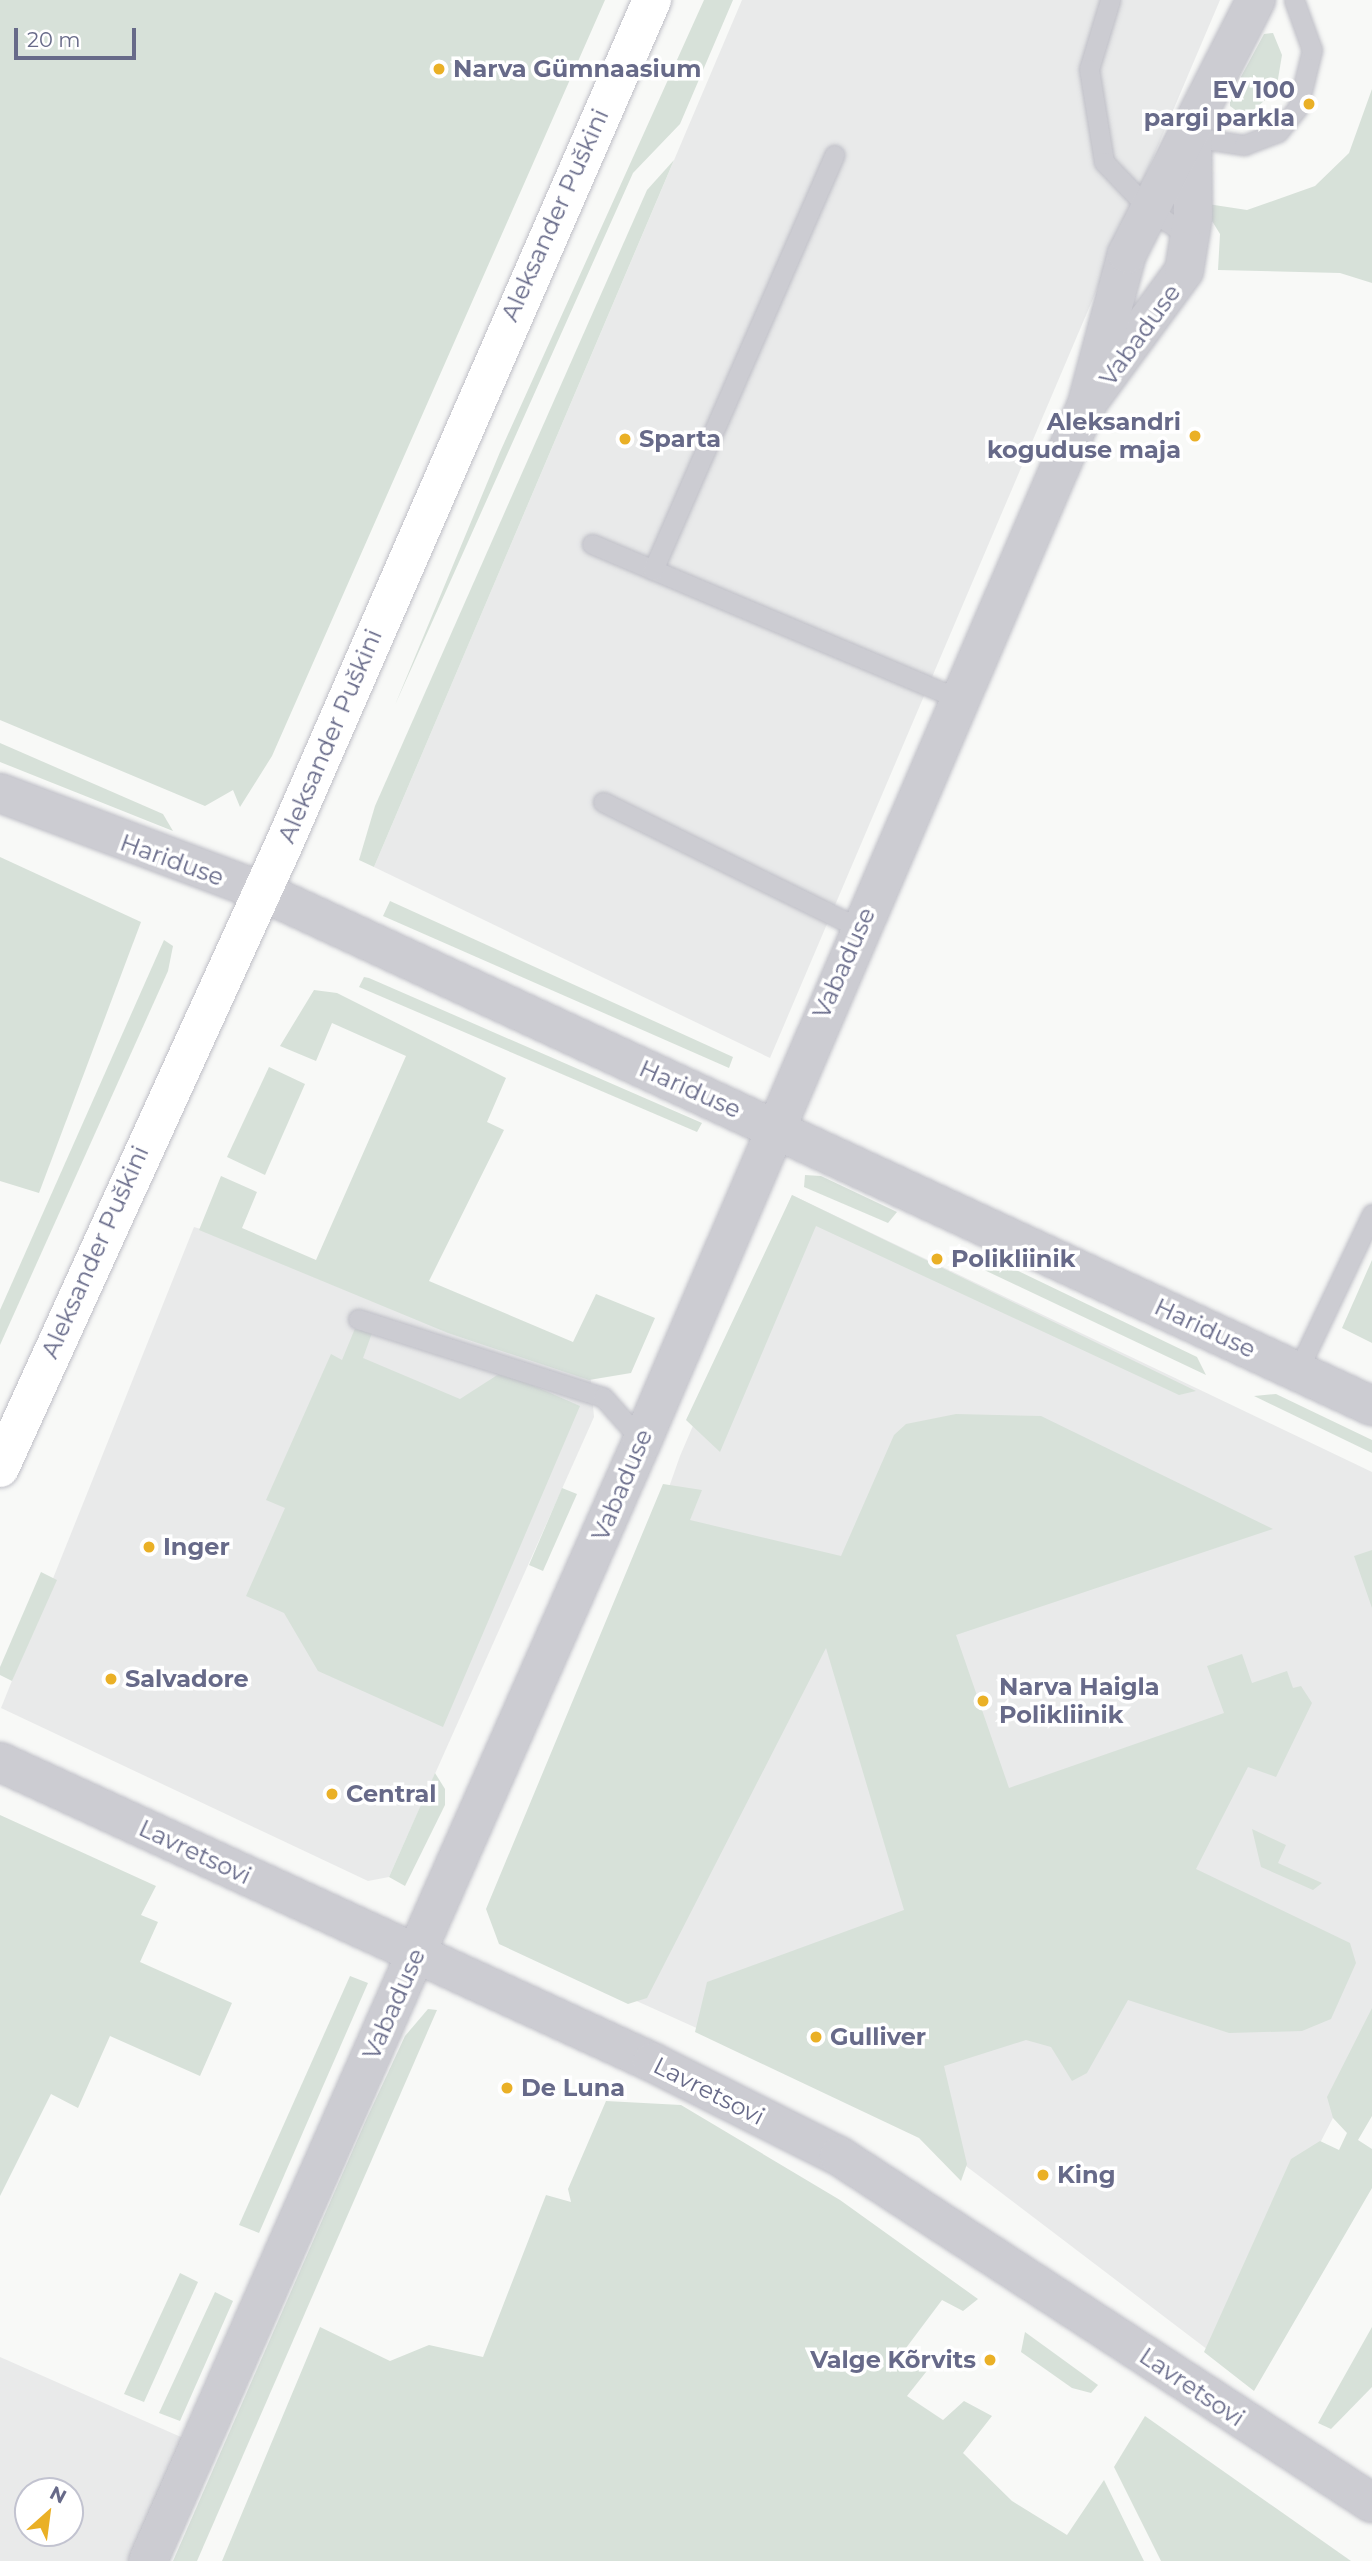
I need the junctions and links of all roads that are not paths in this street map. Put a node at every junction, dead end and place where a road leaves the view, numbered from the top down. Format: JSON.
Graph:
{"nodes":[{"id":1,"x":652,"y":0,"type":"edge"},
{"id":2,"x":1110,"y":0,"type":"edge"},
{"id":3,"x":1256,"y":0,"type":"edge"},
{"id":4,"x":1294,"y":0,"type":"edge"},
{"id":5,"x":1192,"y":137,"type":"junction"},
{"id":6,"x":834,"y":155,"type":"dead end"},
{"id":7,"x":1148,"y":208,"type":"junction"},
{"id":8,"x":1192,"y":239,"type":"junction"},
{"id":9,"x":1087,"y":404,"type":"junction"},
{"id":10,"x":592,"y":544,"type":"dead end"},
{"id":11,"x":653,"y":570,"type":"junction"},
{"id":12,"x":959,"y":699,"type":"junction"},
{"id":13,"x":0,"y":793,"type":"edge"},
{"id":14,"x":603,"y":802,"type":"dead end"},
{"id":15,"x":261,"y":891,"type":"junction"},
{"id":16,"x":859,"y":928,"type":"junction"},
{"id":17,"x":772,"y":1127,"type":"junction"},
{"id":18,"x":1372,"y":1214,"type":"edge"},
{"id":19,"x":358,"y":1319,"type":"dead end"},
{"id":20,"x":1297,"y":1372,"type":"junction"},
{"id":21,"x":1372,"y":1406,"type":"edge"},
{"id":22,"x":8,"y":1430,"type":"edge"},
{"id":23,"x":642,"y":1441,"type":"junction"},
{"id":24,"x":0,"y":1468,"type":"edge"},
{"id":25,"x":0,"y":1762,"type":"edge"},
{"id":26,"x":417,"y":1953,"type":"junction"},
{"id":27,"x":1372,"y":2503,"type":"edge"},
{"id":28,"x":148,"y":2561,"type":"edge"}],
"edges":[{"from":1,"to":15,"type":"main road","name":"Aleksander Puškini"},
{"from":2,"to":7,"type":"lane"},
{"from":3,"to":5,"type":"street","name":"Vabaduse"},
{"from":4,"to":5,"type":"lane"},
{"from":5,"to":7,"type":"street","name":"Vabaduse"},
{"from":5,"to":8,"type":"street","name":"Vabaduse"},
{"from":6,"to":11,"type":"lane"},
{"from":7,"to":8,"type":"lane"},
{"from":7,"to":9,"type":"street","name":"Vabaduse"},
{"from":8,"to":9,"type":"street","name":"Vabaduse"},
{"from":9,"to":12,"type":"street","name":"Vabaduse"},
{"from":10,"to":11,"type":"lane"},
{"from":11,"to":12,"type":"lane"},
{"from":12,"to":16,"type":"street","name":"Vabaduse"},
{"from":13,"to":15,"type":"street","name":"Hariduse"},
{"from":14,"to":16,"type":"lane"},
{"from":15,"to":17,"type":"street","name":"Hariduse"},
{"from":15,"to":22,"type":"main road","name":"Aleksander Puškini"},
{"from":16,"to":17,"type":"street","name":"Vabaduse"},
{"from":17,"to":20,"type":"street","name":"Hariduse"},
{"from":17,"to":23,"type":"street","name":"Vabaduse"},
{"from":18,"to":20,"type":"lane"},
{"from":19,"to":23,"type":"lane"},
{"from":20,"to":21,"type":"street","name":"Hariduse"},
{"from":22,"to":24,"type":"main road","name":"Aleksander Puškini"},
{"from":23,"to":26,"type":"street","name":"Vabaduse"},
{"from":25,"to":26,"type":"street","name":"Lavretsovi"},
{"from":26,"to":27,"type":"street","name":"Lavretsovi"},
{"from":26,"to":28,"type":"street","name":"Vabaduse"}]}
